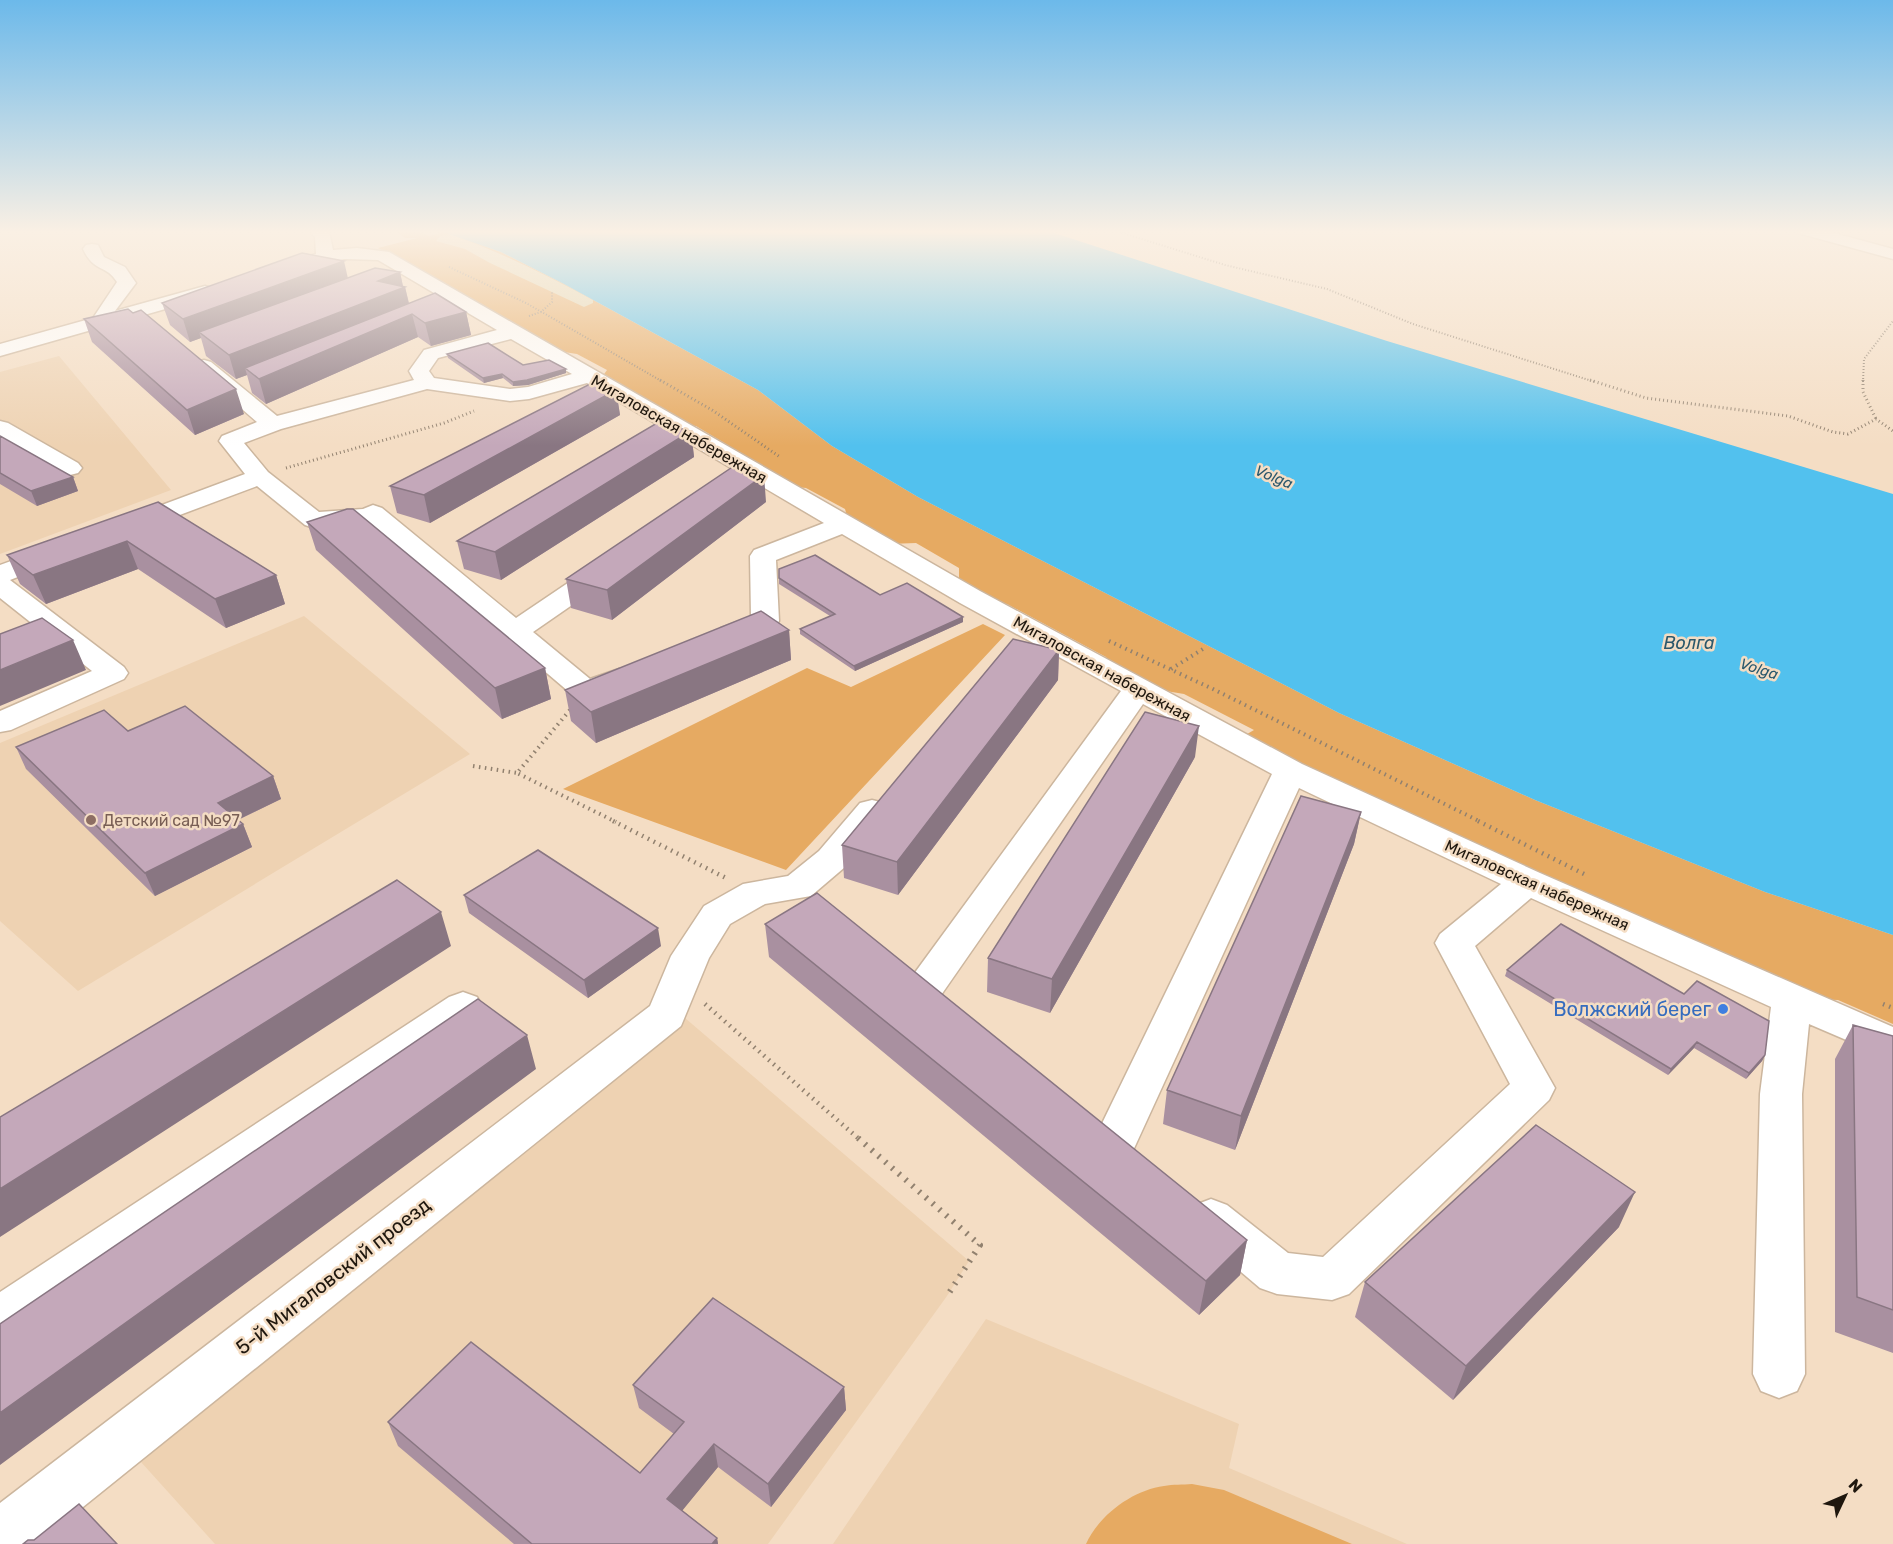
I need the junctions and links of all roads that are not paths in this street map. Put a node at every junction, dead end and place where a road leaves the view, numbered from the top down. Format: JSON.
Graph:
{"nodes":[{"id":1,"x":111,"y":302,"type":"edge"},
{"id":2,"x":202,"y":302,"type":"edge"},
{"id":3,"x":444,"y":302,"type":"edge"},
{"id":4,"x":99,"y":322,"type":"junction"},
{"id":5,"x":521,"y":324,"type":"junction"},
{"id":6,"x":0,"y":350,"type":"edge"},
{"id":7,"x":188,"y":353,"type":"edge"},
{"id":8,"x":255,"y":382,"type":"edge"},
{"id":9,"x":428,"y":383,"type":"junction"},
{"id":10,"x":597,"y":388,"type":"junction"},
{"id":11,"x":233,"y":391,"type":"junction"},
{"id":12,"x":273,"y":424,"type":"junction"},
{"id":13,"x":0,"y":428,"type":"edge"},
{"id":14,"x":70,"y":468,"type":"dead end"},
{"id":15,"x":260,"y":477,"type":"junction"},
{"id":16,"x":844,"y":524,"type":"junction"},
{"id":17,"x":108,"y":533,"type":"edge"},
{"id":18,"x":76,"y":545,"type":"edge"},
{"id":19,"x":622,"y":558,"type":"edge"},
{"id":20,"x":0,"y":573,"type":"edge"},
{"id":21,"x":0,"y":585,"type":"edge"},
{"id":22,"x":55,"y":627,"type":"junction"},
{"id":23,"x":1026,"y":627,"type":"junction"},
{"id":24,"x":515,"y":632,"type":"junction"},
{"id":25,"x":22,"y":640,"type":"edge"},
{"id":26,"x":712,"y":642,"type":"edge"},
{"id":27,"x":1003,"y":654,"type":"edge"},
{"id":28,"x":638,"y":670,"type":"edge"},
{"id":29,"x":1138,"y":689,"type":"junction"},
{"id":30,"x":0,"y":723,"type":"edge"},
{"id":31,"x":1290,"y":771,"type":"junction"},
{"id":32,"x":891,"y":788,"type":"edge"},
{"id":33,"x":1527,"y":882,"type":"junction"},
{"id":34,"x":925,"y":988,"type":"edge"},
{"id":35,"x":1792,"y":999,"type":"junction"},
{"id":36,"x":463,"y":1008,"type":"edge"},
{"id":37,"x":1893,"y":1044,"type":"edge"},
{"id":38,"x":1115,"y":1142,"type":"edge"},
{"id":39,"x":1178,"y":1193,"type":"edge"},
{"id":40,"x":0,"y":1320,"type":"edge"},
{"id":41,"x":1779,"y":1374,"type":"dead end"},
{"id":42,"x":0,"y":1538,"type":"edge"}],
"edges":[{"from":1,"to":4,"type":"street"},
{"from":2,"to":4,"type":"street"},
{"from":3,"to":5,"type":"street","name":"Мигаловская набережная"},
{"from":4,"to":6,"type":"street"},
{"from":5,"to":9,"type":"street"},
{"from":5,"to":10,"type":"street","name":"Мигаловская набережная"},
{"from":7,"to":11,"type":"street"},
{"from":8,"to":11,"type":"street"},
{"from":9,"to":10,"type":"street"},
{"from":9,"to":12,"type":"street"},
{"from":10,"to":16,"type":"street","name":"Мигаловская набережная"},
{"from":11,"to":12,"type":"street"},
{"from":12,"to":15,"type":"street"},
{"from":13,"to":14,"type":"street"},
{"from":15,"to":17,"type":"street"},
{"from":15,"to":24,"type":"street"},
{"from":16,"to":23,"type":"street","name":"Мигаловская набережная"},
{"from":16,"to":26,"type":"street"},
{"from":18,"to":20,"type":"street"},
{"from":19,"to":24,"type":"street"},
{"from":21,"to":22,"type":"street"},
{"from":22,"to":25,"type":"street"},
{"from":22,"to":30,"type":"street"},
{"from":23,"to":27,"type":"street"},
{"from":23,"to":29,"type":"street","name":"Мигаловская набережная"},
{"from":24,"to":28,"type":"street"},
{"from":29,"to":31,"type":"street","name":"Мигаловская набережная"},
{"from":29,"to":34,"type":"street"},
{"from":31,"to":33,"type":"street","name":"Мигаловская набережная"},
{"from":31,"to":38,"type":"street"},
{"from":32,"to":42,"type":"street","name":"5-й Мигаловский проезд"},
{"from":33,"to":35,"type":"street","name":"Мигаловская набережная"},
{"from":33,"to":39,"type":"street"},
{"from":35,"to":37,"type":"street","name":"Мигаловская набережная"},
{"from":35,"to":41,"type":"street"},
{"from":36,"to":40,"type":"street"}]}
